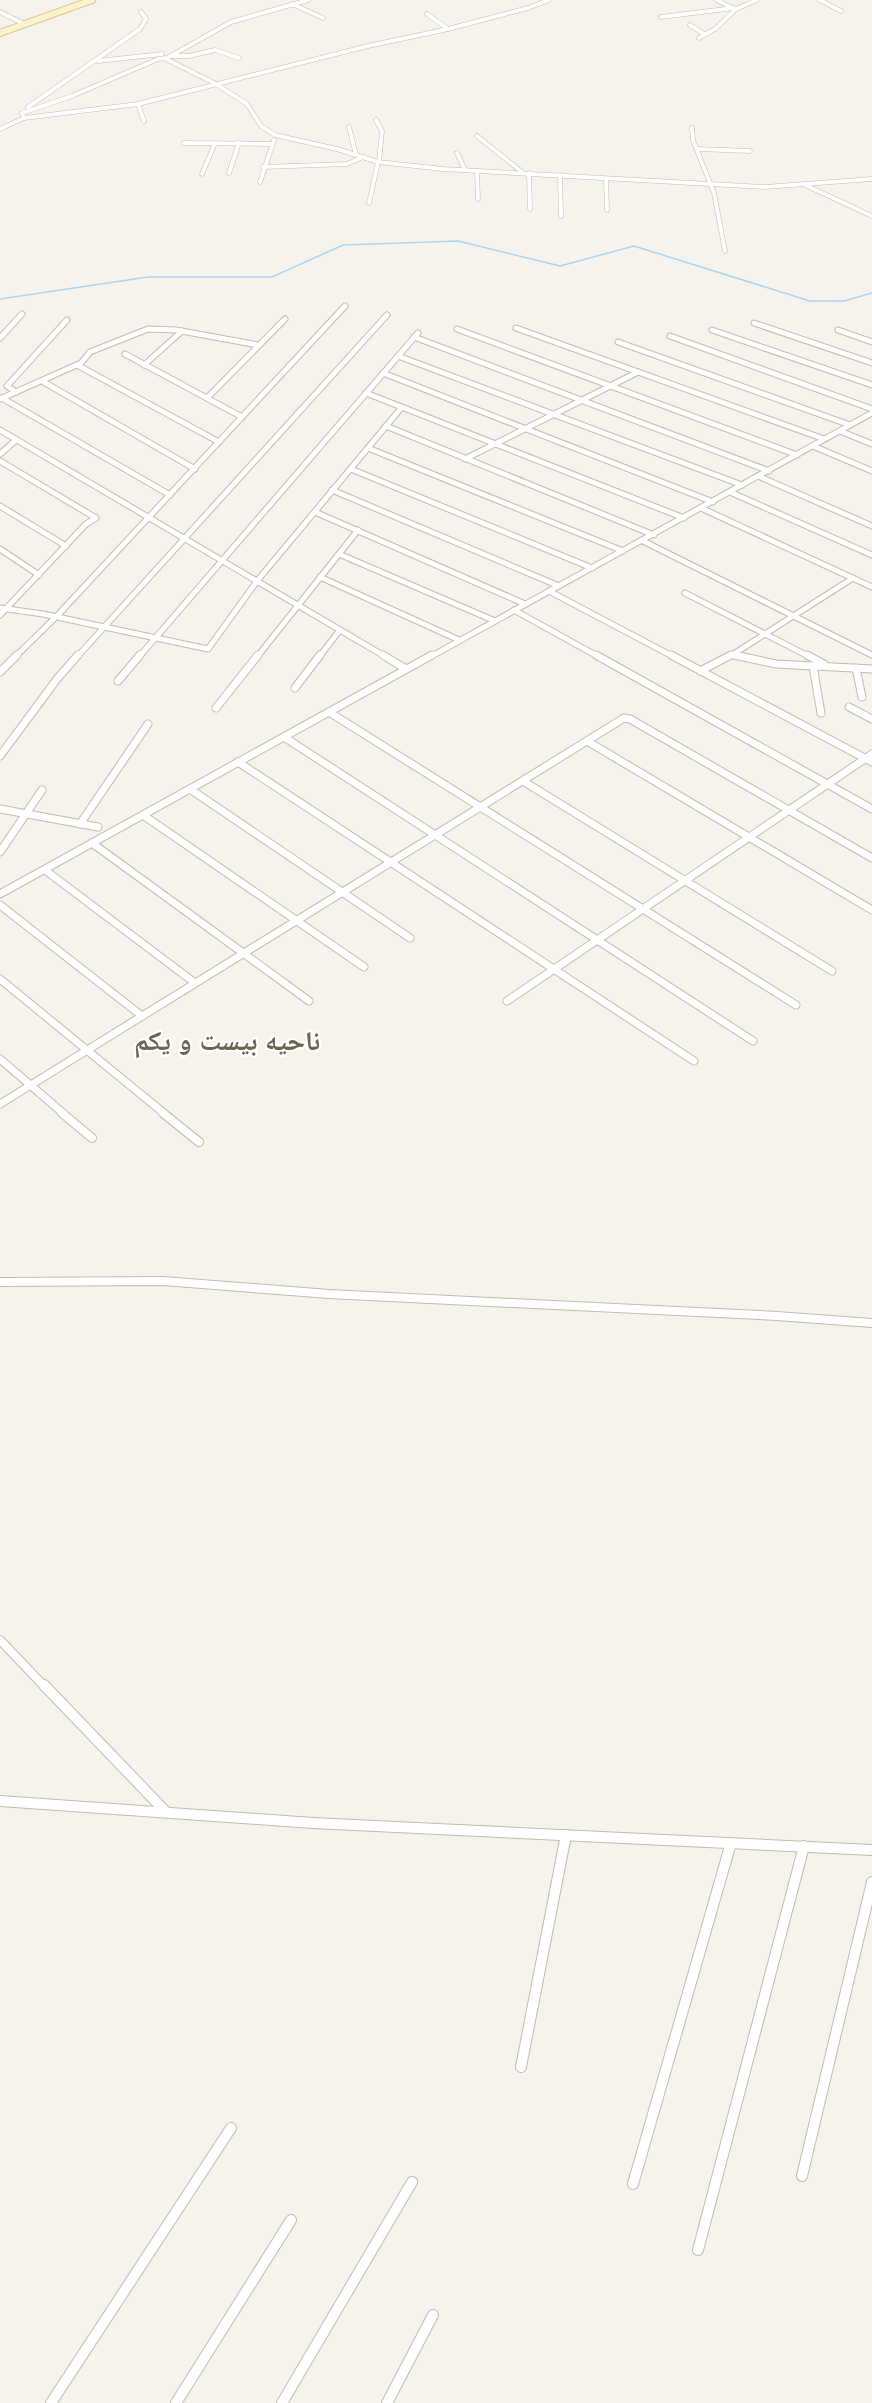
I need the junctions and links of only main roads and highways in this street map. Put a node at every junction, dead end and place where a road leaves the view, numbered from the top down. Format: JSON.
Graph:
{"nodes":[{"id":1,"x":92,"y":0,"type":"edge"},
{"id":2,"x":0,"y":33,"type":"edge"}],
"edges":[{"from":1,"to":2,"type":"main road"}]}
